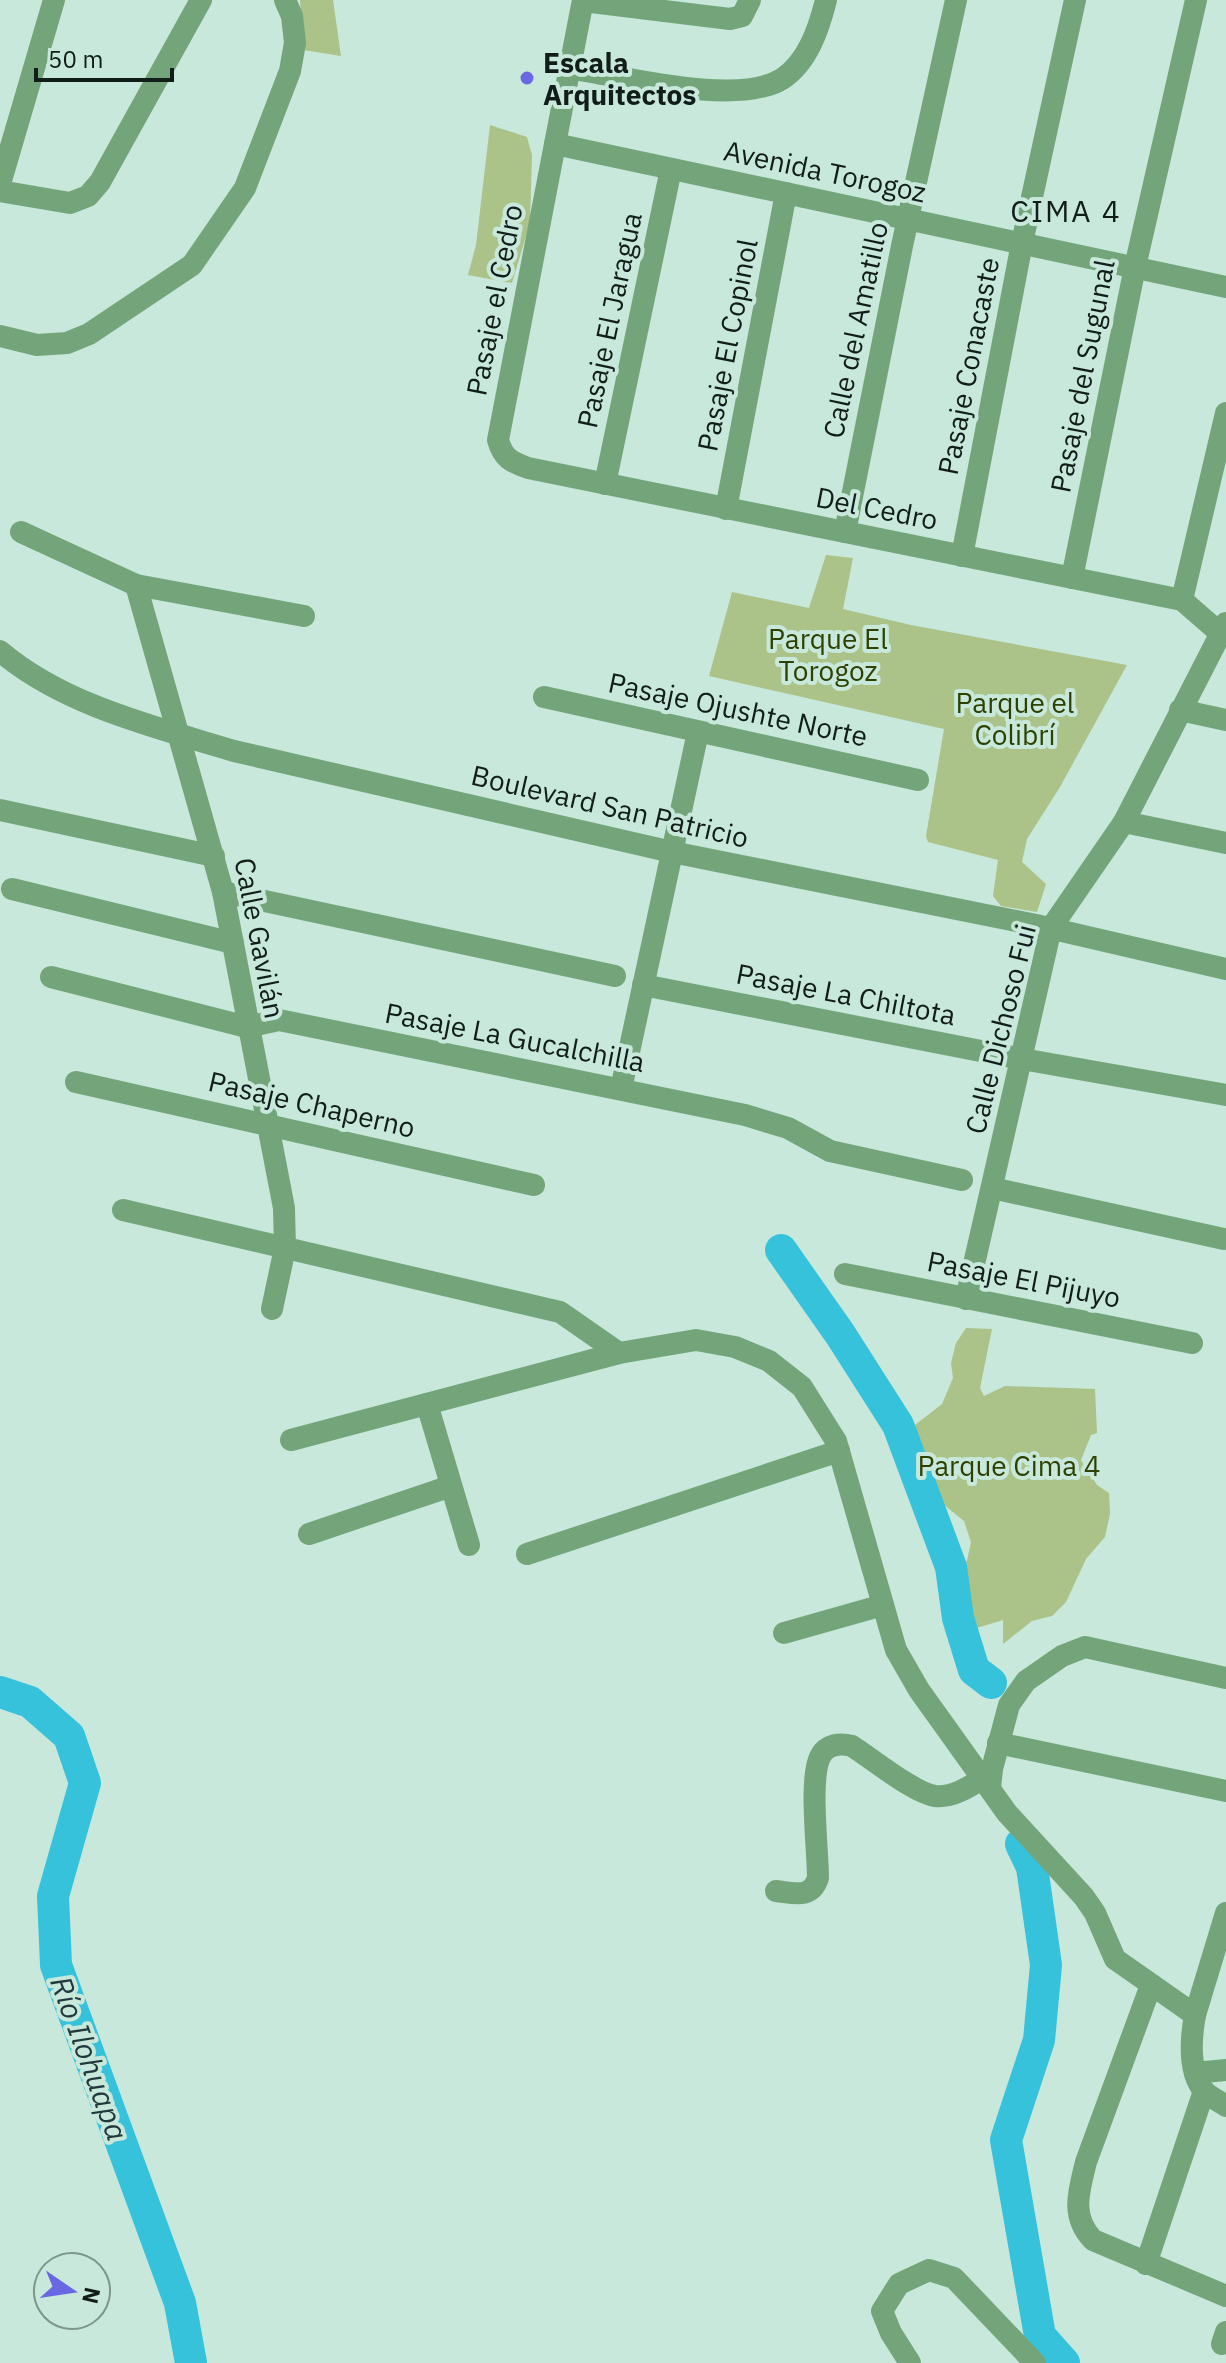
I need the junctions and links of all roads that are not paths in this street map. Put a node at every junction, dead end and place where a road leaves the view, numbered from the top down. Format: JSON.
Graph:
{"nodes":[{"id":1,"x":54,"y":0,"type":"edge"},
{"id":2,"x":201,"y":0,"type":"edge"},
{"id":3,"x":285,"y":0,"type":"edge"},
{"id":4,"x":583,"y":0,"type":"edge"},
{"id":5,"x":750,"y":0,"type":"edge"},
{"id":6,"x":826,"y":0,"type":"edge"},
{"id":7,"x":956,"y":0,"type":"edge"},
{"id":8,"x":1075,"y":0,"type":"edge"},
{"id":9,"x":1196,"y":0,"type":"edge"},
{"id":10,"x":569,"y":68,"type":"junction"},
{"id":11,"x":555,"y":144,"type":"junction"},
{"id":12,"x":671,"y":169,"type":"junction"},
{"id":13,"x":0,"y":184,"type":"edge"},
{"id":14,"x":0,"y":191,"type":"edge"},
{"id":15,"x":786,"y":193,"type":"junction"},
{"id":16,"x":908,"y":220,"type":"junction"},
{"id":17,"x":1022,"y":243,"type":"junction"},
{"id":18,"x":1135,"y":267,"type":"junction"},
{"id":19,"x":1226,"y":287,"type":"edge"},
{"id":20,"x":0,"y":336,"type":"edge"},
{"id":21,"x":1226,"y":413,"type":"edge"},
{"id":22,"x":511,"y":462,"type":"joint"},
{"id":23,"x":605,"y":484,"type":"junction"},
{"id":24,"x":726,"y":509,"type":"junction"},
{"id":25,"x":21,"y":532,"type":"dead end"},
{"id":26,"x":845,"y":532,"type":"junction"},
{"id":27,"x":962,"y":556,"type":"junction"},
{"id":28,"x":1072,"y":578,"type":"junction"},
{"id":29,"x":136,"y":585,"type":"junction"},
{"id":30,"x":1182,"y":600,"type":"junction"},
{"id":31,"x":304,"y":616,"type":"dead end"},
{"id":32,"x":1223,"y":628,"type":"edge"},
{"id":33,"x":0,"y":651,"type":"edge"},
{"id":34,"x":544,"y":697,"type":"dead end"},
{"id":35,"x":1180,"y":710,"type":"junction"},
{"id":36,"x":1226,"y":720,"type":"edge"},
{"id":37,"x":698,"y":732,"type":"junction"},
{"id":38,"x":178,"y":734,"type":"junction"},
{"id":39,"x":918,"y":780,"type":"dead end"},
{"id":40,"x":0,"y":810,"type":"edge"},
{"id":41,"x":1124,"y":822,"type":"junction"},
{"id":42,"x":1226,"y":843,"type":"edge"},
{"id":43,"x":672,"y":852,"type":"junction"},
{"id":44,"x":214,"y":856,"type":"junction"},
{"id":45,"x":12,"y":889,"type":"dead end"},
{"id":46,"x":223,"y":892,"type":"junction"},
{"id":47,"x":1051,"y":928,"type":"junction"},
{"id":48,"x":233,"y":943,"type":"junction"},
{"id":49,"x":1226,"y":969,"type":"edge"},
{"id":50,"x":615,"y":976,"type":"dead end"},
{"id":51,"x":51,"y":977,"type":"dead end"},
{"id":52,"x":643,"y":985,"type":"junction"},
{"id":53,"x":247,"y":1027,"type":"junction"},
{"id":54,"x":1022,"y":1059,"type":"junction"},
{"id":55,"x":76,"y":1082,"type":"dead end"},
{"id":56,"x":621,"y":1089,"type":"junction"},
{"id":57,"x":1226,"y":1095,"type":"edge"},
{"id":58,"x":267,"y":1125,"type":"junction"},
{"id":59,"x":962,"y":1180,"type":"dead end"},
{"id":60,"x":534,"y":1185,"type":"dead end"},
{"id":61,"x":992,"y":1188,"type":"junction"},
{"id":62,"x":123,"y":1210,"type":"dead end"},
{"id":63,"x":1224,"y":1239,"type":"dead end"},
{"id":64,"x":285,"y":1248,"type":"junction"},
{"id":65,"x":845,"y":1274,"type":"dead end"},
{"id":66,"x":966,"y":1299,"type":"junction"},
{"id":67,"x":272,"y":1309,"type":"dead end"},
{"id":68,"x":1192,"y":1343,"type":"dead end"},
{"id":69,"x":619,"y":1353,"type":"junction"},
{"id":70,"x":427,"y":1404,"type":"junction"},
{"id":71,"x":291,"y":1440,"type":"dead end"},
{"id":72,"x":839,"y":1451,"type":"junction"},
{"id":73,"x":451,"y":1486,"type":"junction"},
{"id":74,"x":309,"y":1534,"type":"dead end"},
{"id":75,"x":469,"y":1545,"type":"dead end"},
{"id":76,"x":527,"y":1554,"type":"dead end"},
{"id":77,"x":883,"y":1605,"type":"junction"},
{"id":78,"x":784,"y":1633,"type":"dead end"},
{"id":79,"x":1226,"y":1678,"type":"edge"},
{"id":80,"x":998,"y":1743,"type":"junction"},
{"id":81,"x":986,"y":1783,"type":"junction"},
{"id":82,"x":1226,"y":1791,"type":"edge"},
{"id":83,"x":776,"y":1891,"type":"dead end"},
{"id":84,"x":1226,"y":1913,"type":"edge"},
{"id":85,"x":1151,"y":1985,"type":"junction"},
{"id":86,"x":1195,"y":2015,"type":"junction"},
{"id":87,"x":1226,"y":2070,"type":"edge"},
{"id":88,"x":1200,"y":2082,"type":"junction"},
{"id":89,"x":1226,"y":2106,"type":"edge"},
{"id":90,"x":1146,"y":2264,"type":"junction"},
{"id":91,"x":1226,"y":2296,"type":"edge"},
{"id":92,"x":910,"y":2363,"type":"edge"},
{"id":93,"x":1035,"y":2363,"type":"edge"}],
"edges":[{"from":1,"to":13,"type":"street"},
{"from":2,"to":14,"type":"street"},
{"from":3,"to":20,"type":"street"},
{"from":4,"to":5,"type":"street"},
{"from":4,"to":10,"type":"street"},
{"from":6,"to":10,"type":"street"},
{"from":7,"to":16,"type":"street","name":"Calle del Amatillo"},
{"from":8,"to":17,"type":"street","name":"Pasaje Conacaste"},
{"from":9,"to":18,"type":"street","name":"Pasaje del Sugunal"},
{"from":10,"to":11,"type":"street"},
{"from":11,"to":12,"type":"street","name":"Avenida Torogoz"},
{"from":11,"to":22,"type":"street","name":"Pasaje el Cedro"},
{"from":12,"to":15,"type":"street","name":"Avenida Torogoz"},
{"from":12,"to":23,"type":"street","name":"Pasaje El Jaragua"},
{"from":15,"to":16,"type":"street","name":"Avenida Torogoz"},
{"from":15,"to":24,"type":"street","name":"Pasaje El Copinol"},
{"from":16,"to":17,"type":"street","name":"Avenida Torogoz"},
{"from":16,"to":26,"type":"street","name":"Calle del Amatillo"},
{"from":17,"to":18,"type":"street","name":"Avenida Torogoz"},
{"from":17,"to":27,"type":"street","name":"Pasaje Conacaste"},
{"from":18,"to":19,"type":"street","name":"Avenida Torogoz"},
{"from":18,"to":28,"type":"street","name":"Pasaje del Sugunal"},
{"from":21,"to":30,"type":"street"},
{"from":22,"to":23,"type":"street","name":"Del Cedro"},
{"from":23,"to":24,"type":"street","name":"Del Cedro"},
{"from":24,"to":26,"type":"street","name":"Del Cedro"},
{"from":25,"to":29,"type":"street"},
{"from":26,"to":27,"type":"street","name":"Del Cedro"},
{"from":27,"to":28,"type":"street","name":"Del Cedro"},
{"from":28,"to":30,"type":"street","name":"Del Cedro"},
{"from":29,"to":31,"type":"street"},
{"from":29,"to":38,"type":"street","name":"Calle Gavilán"},
{"from":30,"to":32,"type":"street","name":"Del Cedro"},
{"from":32,"to":35,"type":"street","name":"Calle Dichoso Fui"},
{"from":33,"to":38,"type":"street","name":"Boulevard San Patricio"},
{"from":34,"to":37,"type":"street","name":"Pasaje Ojushte Norte"},
{"from":35,"to":36,"type":"street"},
{"from":35,"to":41,"type":"street","name":"Calle Dichoso Fui"},
{"from":37,"to":39,"type":"street","name":"Pasaje Ojushte Norte"},
{"from":37,"to":43,"type":"street"},
{"from":38,"to":43,"type":"street","name":"Boulevard San Patricio"},
{"from":38,"to":44,"type":"street","name":"Calle Gavilán"},
{"from":40,"to":44,"type":"street"},
{"from":41,"to":42,"type":"street"},
{"from":41,"to":47,"type":"street","name":"Calle Dichoso Fui"},
{"from":43,"to":47,"type":"street","name":"Boulevard San Patricio"},
{"from":43,"to":52,"type":"street"},
{"from":44,"to":46,"type":"street","name":"Calle Gavilán"},
{"from":45,"to":48,"type":"street"},
{"from":46,"to":48,"type":"street","name":"Calle Gavilán"},
{"from":46,"to":50,"type":"street"},
{"from":47,"to":49,"type":"street","name":"Boulevard San Patricio"},
{"from":47,"to":54,"type":"street","name":"Calle Dichoso Fui"},
{"from":48,"to":53,"type":"street","name":"Calle Gavilán"},
{"from":51,"to":53,"type":"street","name":"Pasaje La Gucalchilla"},
{"from":52,"to":54,"type":"street","name":"Pasaje La Chiltota"},
{"from":52,"to":56,"type":"street"},
{"from":53,"to":56,"type":"street","name":"Pasaje La Gucalchilla"},
{"from":53,"to":58,"type":"street","name":"Calle Gavilán"},
{"from":54,"to":57,"type":"street","name":"Pasaje La Chiltota"},
{"from":54,"to":61,"type":"street","name":"Calle Dichoso Fui"},
{"from":55,"to":58,"type":"street","name":"Pasaje Chaperno"},
{"from":56,"to":59,"type":"street","name":"Pasaje La Gucalchilla"},
{"from":58,"to":60,"type":"street","name":"Pasaje Chaperno"},
{"from":58,"to":64,"type":"street","name":"Calle Gavilán"},
{"from":61,"to":63,"type":"street"},
{"from":61,"to":66,"type":"street","name":"Calle Dichoso Fui"},
{"from":62,"to":64,"type":"street"},
{"from":64,"to":67,"type":"street","name":"Calle Gavilán"},
{"from":64,"to":69,"type":"street"},
{"from":65,"to":66,"type":"street","name":"Pasaje El Pijuyo"},
{"from":66,"to":68,"type":"street","name":"Pasaje El Pijuyo"},
{"from":69,"to":70,"type":"street"},
{"from":69,"to":72,"type":"street"},
{"from":70,"to":71,"type":"street"},
{"from":70,"to":73,"type":"street"},
{"from":72,"to":76,"type":"street"},
{"from":72,"to":77,"type":"street"},
{"from":73,"to":74,"type":"street"},
{"from":73,"to":75,"type":"street"},
{"from":77,"to":78,"type":"street"},
{"from":77,"to":81,"type":"street"},
{"from":79,"to":80,"type":"street"},
{"from":80,"to":81,"type":"street"},
{"from":80,"to":82,"type":"street"},
{"from":81,"to":83,"type":"street"},
{"from":81,"to":85,"type":"street"},
{"from":84,"to":86,"type":"street"},
{"from":85,"to":86,"type":"street"},
{"from":85,"to":90,"type":"street"},
{"from":86,"to":88,"type":"street"},
{"from":87,"to":88,"type":"street"},
{"from":88,"to":89,"type":"street"},
{"from":88,"to":90,"type":"street"},
{"from":90,"to":91,"type":"street"},
{"from":92,"to":93,"type":"street"}]}
